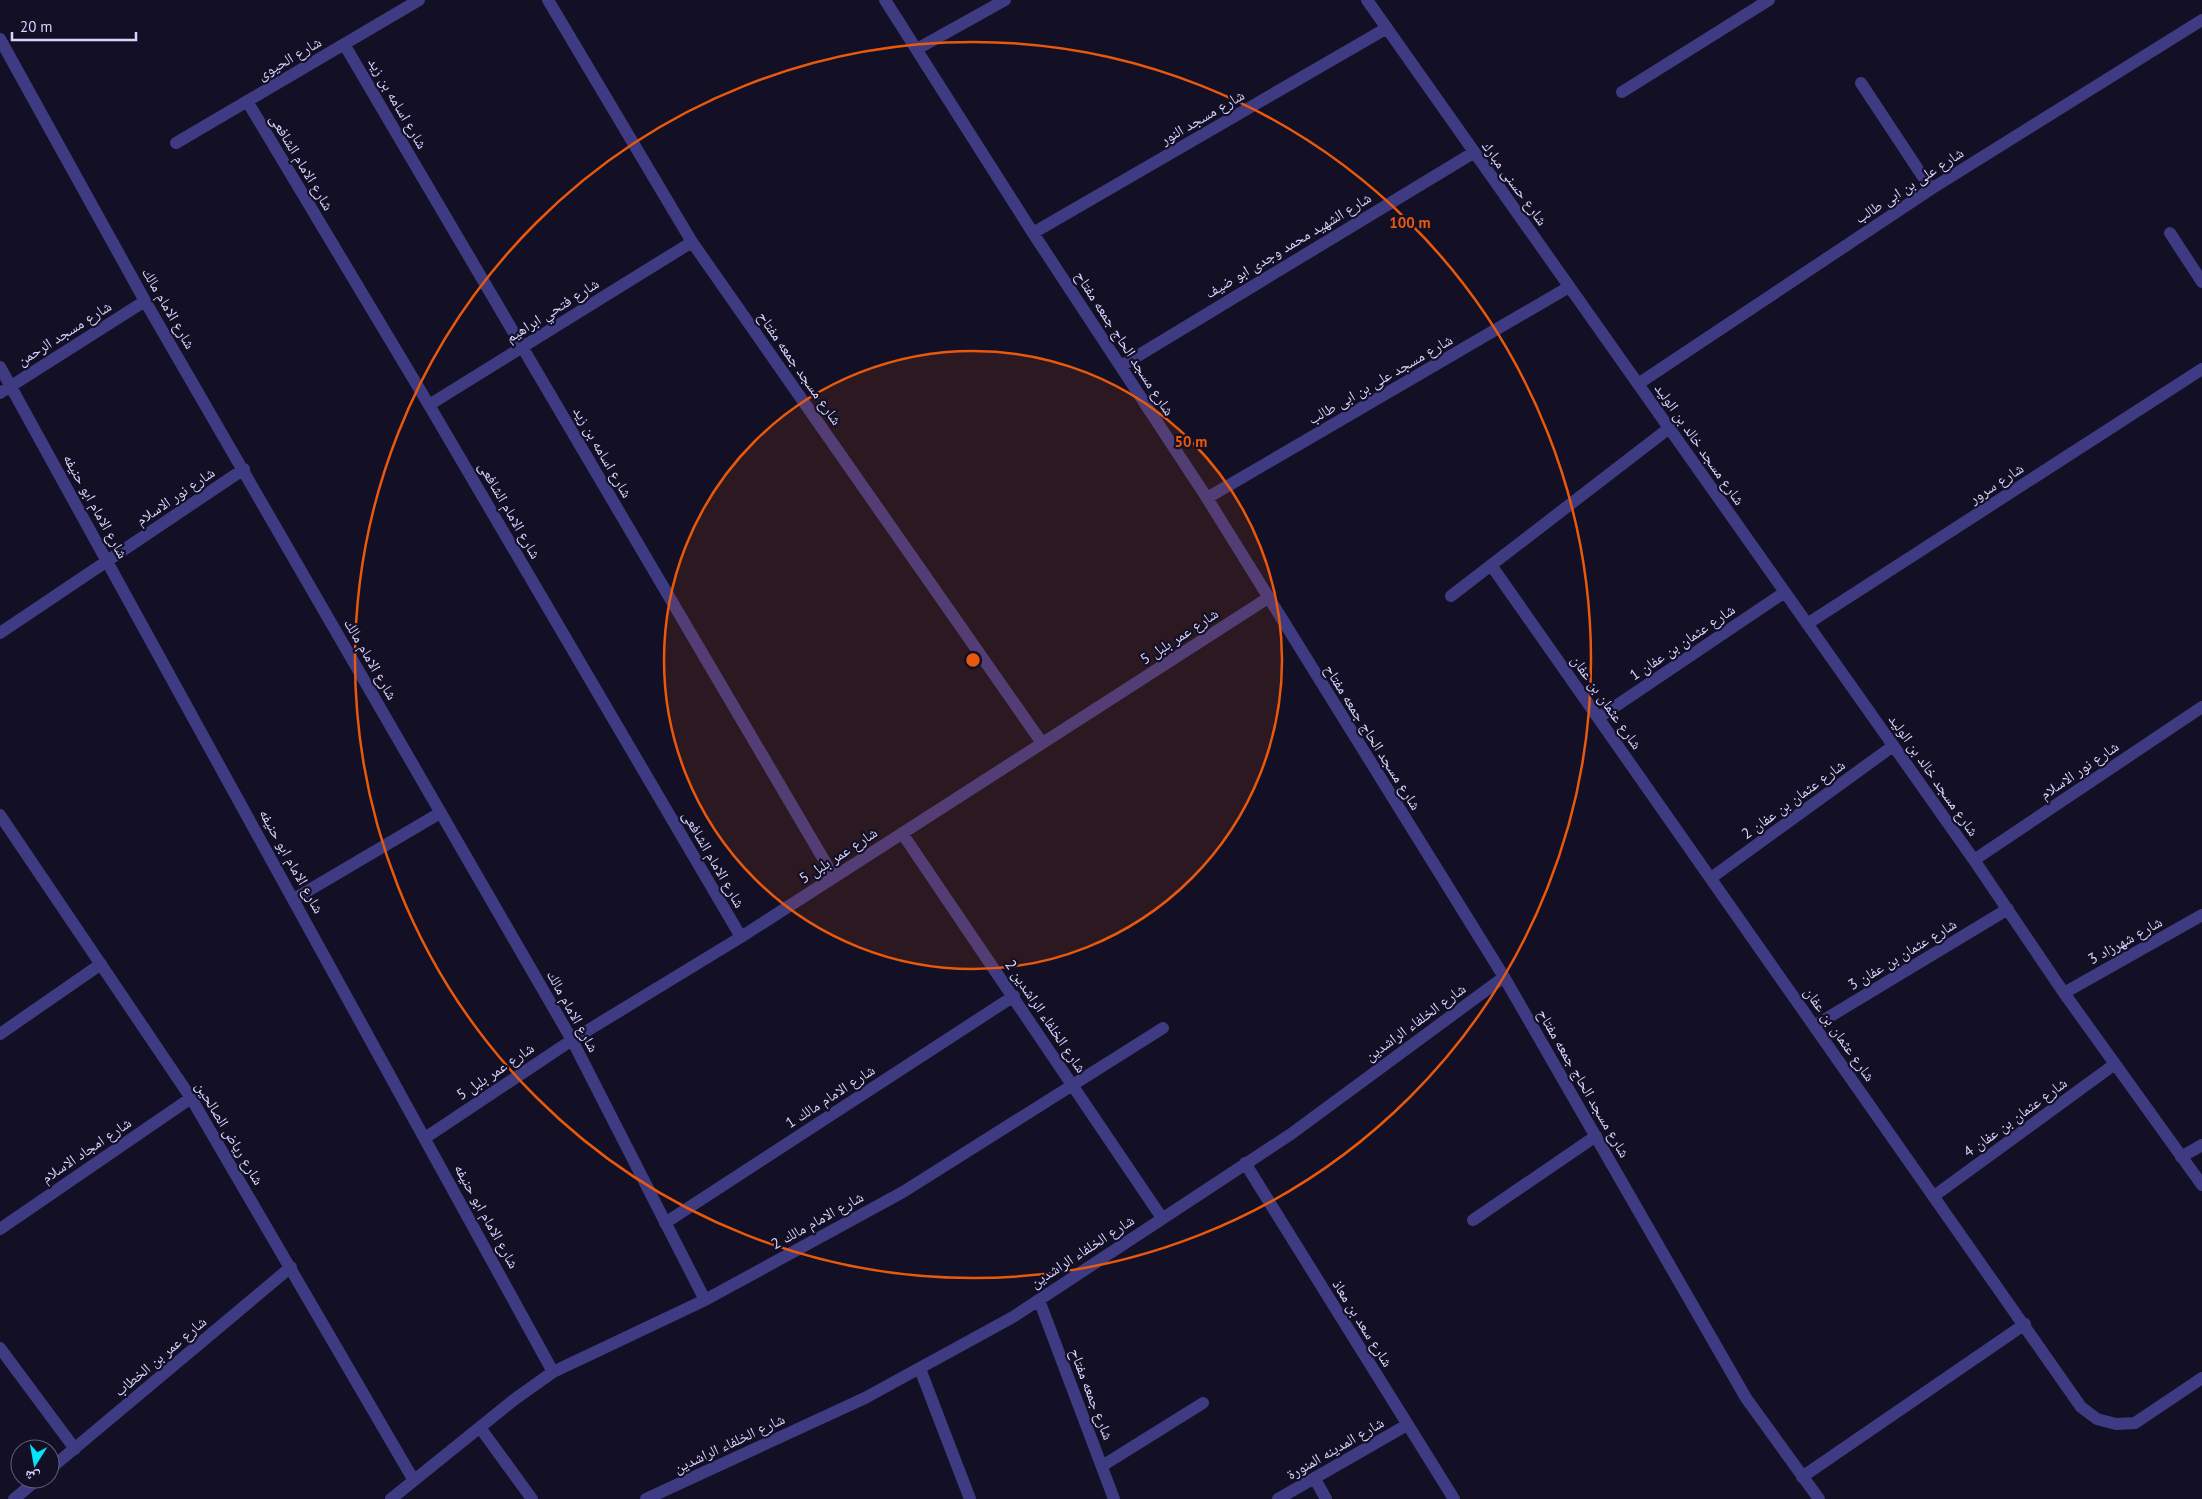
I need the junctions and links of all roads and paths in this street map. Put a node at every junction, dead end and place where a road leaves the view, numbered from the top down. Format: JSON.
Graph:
{"nodes":[{"id":1,"x":419,"y":0,"type":"edge"},
{"id":2,"x":548,"y":0,"type":"edge"},
{"id":3,"x":885,"y":0,"type":"edge"},
{"id":4,"x":1005,"y":0,"type":"edge"},
{"id":5,"x":1367,"y":0,"type":"edge"},
{"id":6,"x":1769,"y":0,"type":"edge"},
{"id":7,"x":2202,"y":20,"type":"edge"},
{"id":8,"x":1387,"y":28,"type":"junction"},
{"id":9,"x":0,"y":39,"type":"edge"},
{"id":10,"x":344,"y":44,"type":"junction"},
{"id":11,"x":917,"y":49,"type":"junction"},
{"id":12,"x":1861,"y":83,"type":"dead end"},
{"id":13,"x":1622,"y":92,"type":"dead end"},
{"id":14,"x":247,"y":101,"type":"junction"},
{"id":15,"x":176,"y":143,"type":"dead end"},
{"id":16,"x":1473,"y":153,"type":"junction"},
{"id":17,"x":1931,"y":189,"type":"junction"},
{"id":18,"x":1033,"y":233,"type":"junction"},
{"id":19,"x":2170,"y":233,"type":"dead end"},
{"id":20,"x":692,"y":242,"type":"junction"},
{"id":21,"x":2202,"y":282,"type":"edge"},
{"id":22,"x":1569,"y":287,"type":"junction"},
{"id":23,"x":145,"y":300,"type":"junction"},
{"id":24,"x":523,"y":347,"type":"junction"},
{"id":25,"x":1121,"y":366,"type":"junction"},
{"id":26,"x":0,"y":367,"type":"edge"},
{"id":27,"x":2202,"y":369,"type":"edge"},
{"id":28,"x":1638,"y":384,"type":"junction"},
{"id":29,"x":5,"y":389,"type":"edge"},
{"id":30,"x":429,"y":405,"type":"junction"},
{"id":31,"x":1668,"y":429,"type":"junction"},
{"id":32,"x":244,"y":469,"type":"junction"},
{"id":33,"x":1206,"y":498,"type":"junction"},
{"id":34,"x":108,"y":560,"type":"junction"},
{"id":35,"x":1491,"y":565,"type":"junction"},
{"id":36,"x":1784,"y":592,"type":"junction"},
{"id":37,"x":1450,"y":596,"type":"dead end"},
{"id":38,"x":1268,"y":598,"type":"junction"},
{"id":39,"x":1807,"y":624,"type":"junction"},
{"id":40,"x":0,"y":633,"type":"edge"},
{"id":41,"x":2202,"y":707,"type":"edge"},
{"id":42,"x":1598,"y":718,"type":"junction"},
{"id":43,"x":1042,"y":743,"type":"junction"},
{"id":44,"x":1893,"y":746,"type":"junction"},
{"id":45,"x":440,"y":814,"type":"junction"},
{"id":46,"x":0,"y":816,"type":"edge"},
{"id":47,"x":902,"y":833,"type":"junction"},
{"id":48,"x":1974,"y":860,"type":"junction"},
{"id":49,"x":834,"y":877,"type":"junction"},
{"id":50,"x":1711,"y":878,"type":"junction"},
{"id":51,"x":294,"y":899,"type":"junction"},
{"id":52,"x":2008,"y":909,"type":"junction"},
{"id":53,"x":2202,"y":915,"type":"edge"},
{"id":54,"x":741,"y":937,"type":"junction"},
{"id":55,"x":101,"y":964,"type":"junction"},
{"id":56,"x":1504,"y":977,"type":"junction"},
{"id":57,"x":2064,"y":993,"type":"junction"},
{"id":58,"x":1014,"y":996,"type":"junction"},
{"id":59,"x":1814,"y":1026,"type":"junction"},
{"id":60,"x":1163,"y":1028,"type":"dead end"},
{"id":61,"x":0,"y":1034,"type":"edge"},
{"id":62,"x":572,"y":1040,"type":"junction"},
{"id":63,"x":2115,"y":1064,"type":"junction"},
{"id":64,"x":1073,"y":1085,"type":"junction"},
{"id":65,"x":191,"y":1098,"type":"junction"},
{"id":66,"x":1596,"y":1136,"type":"junction"},
{"id":67,"x":426,"y":1138,"type":"junction"},
{"id":68,"x":2202,"y":1145,"type":"edge"},
{"id":69,"x":2182,"y":1157,"type":"junction"},
{"id":70,"x":1245,"y":1163,"type":"junction"},
{"id":71,"x":2202,"y":1185,"type":"edge"},
{"id":72,"x":1934,"y":1196,"type":"junction"},
{"id":73,"x":1162,"y":1218,"type":"junction"},
{"id":74,"x":1473,"y":1220,"type":"dead end"},
{"id":75,"x":665,"y":1223,"type":"junction"},
{"id":76,"x":0,"y":1229,"type":"edge"},
{"id":77,"x":291,"y":1267,"type":"junction"},
{"id":78,"x":705,"y":1300,"type":"junction"},
{"id":79,"x":1039,"y":1300,"type":"junction"},
{"id":80,"x":2025,"y":1324,"type":"junction"},
{"id":81,"x":0,"y":1348,"type":"edge"},
{"id":82,"x":920,"y":1368,"type":"junction"},
{"id":83,"x":553,"y":1372,"type":"junction"},
{"id":84,"x":2202,"y":1378,"type":"edge"},
{"id":85,"x":1203,"y":1403,"type":"dead end"},
{"id":86,"x":1407,"y":1425,"type":"junction"},
{"id":87,"x":480,"y":1429,"type":"junction"},
{"id":88,"x":75,"y":1448,"type":"junction"},
{"id":89,"x":60,"y":1461,"type":"edge"},
{"id":90,"x":1102,"y":1466,"type":"junction"},
{"id":91,"x":1802,"y":1477,"type":"junction"},
{"id":92,"x":413,"y":1479,"type":"junction"},
{"id":93,"x":1315,"y":1479,"type":"junction"},
{"id":94,"x":26,"y":1489,"type":"edge"},
{"id":95,"x":14,"y":1499,"type":"edge"},
{"id":96,"x":391,"y":1499,"type":"edge"},
{"id":97,"x":532,"y":1499,"type":"edge"},
{"id":98,"x":646,"y":1499,"type":"edge"},
{"id":99,"x":970,"y":1499,"type":"edge"},
{"id":100,"x":1114,"y":1499,"type":"edge"},
{"id":101,"x":1278,"y":1499,"type":"edge"},
{"id":102,"x":1326,"y":1499,"type":"edge"},
{"id":103,"x":1454,"y":1499,"type":"edge"},
{"id":104,"x":1819,"y":1499,"type":"edge"}],
"edges":[{"from":1,"to":10,"type":"street","name":"شارع الحيوى"},
{"from":2,"to":20,"type":"street","name":"شارع مسجد جمعه مفتاح"},
{"from":3,"to":11,"type":"street","name":"شارع مسجد الحاج جمعه مفتاح"},
{"from":4,"to":11,"type":"street"},
{"from":5,"to":8,"type":"street","name":"شارع حسنى مبارك"},
{"from":6,"to":13,"type":"street"},
{"from":7,"to":17,"type":"street","name":"شارع على بن ابى طالب"},
{"from":8,"to":16,"type":"street","name":"شارع حسنى مبارك"},
{"from":8,"to":18,"type":"street","name":"شارع مسجد النور"},
{"from":9,"to":23,"type":"street","name":"شارع الامام مالك"},
{"from":10,"to":14,"type":"street","name":"شارع الحيوى"},
{"from":10,"to":24,"type":"street","name":"شارع اسامه بن زيد"},
{"from":11,"to":18,"type":"street","name":"شارع مسجد الحاج جمعه مفتاح"},
{"from":12,"to":17,"type":"street"},
{"from":14,"to":15,"type":"street","name":"شارع الحيوى"},
{"from":14,"to":30,"type":"street","name":"شارع الامام الشافعى"},
{"from":16,"to":22,"type":"street","name":"شارع حسنى مبارك"},
{"from":16,"to":25,"type":"street","name":"شارع الشهيد محمد وجدى ابو ضيف"},
{"from":17,"to":28,"type":"street","name":"شارع على بن ابى طالب"},
{"from":18,"to":25,"type":"street","name":"شارع مسجد الحاج جمعه مفتاح"},
{"from":19,"to":21,"type":"street"},
{"from":20,"to":24,"type":"street","name":"شارع فتحي ابراهيم"},
{"from":20,"to":43,"type":"street","name":"شارع مسجد جمعه مفتاح"},
{"from":22,"to":28,"type":"street","name":"شارع حسنى مبارك"},
{"from":22,"to":33,"type":"street","name":"شارع مسجد على بن ابى طالب"},
{"from":23,"to":29,"type":"street","name":"شارع مسجد الرحمن"},
{"from":23,"to":32,"type":"street","name":"شارع الامام مالك"},
{"from":24,"to":30,"type":"street","name":"شارع فتحي ابراهيم"},
{"from":24,"to":49,"type":"street","name":"شارع اسامه بن زيد"},
{"from":25,"to":33,"type":"street","name":"شارع مسجد الحاج جمعه مفتاح"},
{"from":26,"to":29,"type":"street","name":"شارع الامام ابو حنيفه"},
{"from":27,"to":39,"type":"street","name":"شارع سرور"},
{"from":28,"to":31,"type":"street","name":"شارع مسجد خالد بن الوليد"},
{"from":29,"to":34,"type":"street","name":"شارع الامام ابو حنيفه"},
{"from":30,"to":54,"type":"street","name":"شارع الامام الشافعى"},
{"from":31,"to":35,"type":"street"},
{"from":31,"to":36,"type":"street","name":"شارع مسجد خالد بن الوليد"},
{"from":32,"to":34,"type":"street","name":"شارع نور الاسلام"},
{"from":32,"to":45,"type":"street","name":"شارع الامام مالك"},
{"from":33,"to":38,"type":"street","name":"شارع مسجد الحاج جمعه مفتاح"},
{"from":34,"to":40,"type":"street","name":"شارع نور الاسلام"},
{"from":34,"to":51,"type":"street","name":"شارع الامام ابو حنيفه"},
{"from":35,"to":37,"type":"street"},
{"from":35,"to":42,"type":"street","name":"شارع عثمان بن عفان"},
{"from":36,"to":39,"type":"street","name":"شارع مسجد خالد بن الوليد"},
{"from":36,"to":42,"type":"street","name":"شارع عثمان بن عفان 1"},
{"from":38,"to":43,"type":"street","name":"شارع عمر بلبل 5"},
{"from":38,"to":56,"type":"street","name":"شارع مسجد الحاج جمعه مفتاح"},
{"from":39,"to":44,"type":"street","name":"شارع مسجد خالد بن الوليد"},
{"from":41,"to":48,"type":"street","name":"شارع نور الاسلام"},
{"from":42,"to":50,"type":"street","name":"شارع عثمان بن عفان"},
{"from":43,"to":47,"type":"street","name":"شارع عمر بلبل 5"},
{"from":44,"to":48,"type":"street","name":"شارع مسجد خالد بن الوليد"},
{"from":44,"to":50,"type":"street","name":"شارع عثمان بن عفان 2"},
{"from":45,"to":51,"type":"street"},
{"from":45,"to":62,"type":"street","name":"شارع الامام مالك"},
{"from":46,"to":55,"type":"street","name":"شارع رياض الصالحين"},
{"from":47,"to":49,"type":"street","name":"شارع عمر بلبل 5"},
{"from":47,"to":58,"type":"street","name":"شارع الخلفاء الراشدين 2"},
{"from":48,"to":52,"type":"street","name":"شارع مسجد خالد بن الوليد"},
{"from":49,"to":54,"type":"street","name":"شارع عمر بلبل 5"},
{"from":50,"to":59,"type":"street","name":"شارع عثمان بن عفان"},
{"from":51,"to":67,"type":"street","name":"شارع الامام ابو حنيفه"},
{"from":52,"to":57,"type":"street","name":"شارع مسجد خالد بن الوليد"},
{"from":52,"to":59,"type":"street","name":"شارع عثمان بن عفان 3"},
{"from":53,"to":57,"type":"street","name":"شارع شهرزاد 3"},
{"from":54,"to":62,"type":"street","name":"شارع عمر بلبل 5"},
{"from":55,"to":61,"type":"street"},
{"from":55,"to":65,"type":"street","name":"شارع رياض الصالحين"},
{"from":56,"to":66,"type":"street","name":"شارع مسجد الحاج جمعه مفتاح"},
{"from":56,"to":70,"type":"street","name":"شارع الخلفاء الراشدين"},
{"from":57,"to":63,"type":"street","name":"شارع مسجد خالد بن الوليد"},
{"from":58,"to":64,"type":"street","name":"شارع الخلفاء الراشدين 2"},
{"from":58,"to":75,"type":"street","name":"شارع الامام مالك 1"},
{"from":59,"to":72,"type":"street","name":"شارع عثمان بن عفان"},
{"from":60,"to":64,"type":"street","name":"شارع الامام مالك 2"},
{"from":62,"to":67,"type":"street","name":"شارع عمر بلبل 5"},
{"from":62,"to":75,"type":"street","name":"شارع الامام مالك"},
{"from":63,"to":69,"type":"street","name":"شارع مسجد خالد بن الوليد"},
{"from":63,"to":72,"type":"street","name":"شارع عثمان بن عفان 4"},
{"from":64,"to":73,"type":"street","name":"شارع الخلفاء الراشدين 2"},
{"from":64,"to":78,"type":"street","name":"شارع الامام مالك 2"},
{"from":65,"to":76,"type":"street","name":"شارع امجاد الاسلام"},
{"from":65,"to":77,"type":"street","name":"شارع رياض الصالحين"},
{"from":66,"to":74,"type":"street"},
{"from":66,"to":91,"type":"street","name":"شارع مسجد الحاج جمعه مفتاح"},
{"from":67,"to":83,"type":"street","name":"شارع الامام ابو حنيفه"},
{"from":68,"to":69,"type":"street"},
{"from":69,"to":71,"type":"street","name":"شارع مسجد خالد بن الوليد"},
{"from":70,"to":73,"type":"street","name":"شارع الخلفاء الراشدين"},
{"from":70,"to":86,"type":"street","name":"شارع سعد بن معاذ"},
{"from":72,"to":80,"type":"street","name":"شارع عثمان بن عفان"},
{"from":73,"to":79,"type":"street","name":"شارع الخلفاء الراشدين"},
{"from":75,"to":78,"type":"street","name":"شارع الامام مالك"},
{"from":77,"to":88,"type":"street","name":"شارع عمر بن الخطاب"},
{"from":77,"to":92,"type":"street","name":"شارع رياض الصالحين"},
{"from":78,"to":83,"type":"street","name":"شارع الامام مالك 2"},
{"from":79,"to":82,"type":"street","name":"شارع الخلفاء الراشدين"},
{"from":79,"to":90,"type":"street","name":"شارع جمعه مفتاح"},
{"from":80,"to":84,"type":"street","name":"شارع عثمان بن عفان"},
{"from":80,"to":91,"type":"street"},
{"from":81,"to":88,"type":"street"},
{"from":82,"to":98,"type":"street","name":"شارع الخلفاء الراشدين"},
{"from":82,"to":99,"type":"street"},
{"from":83,"to":87,"type":"street","name":"شارع الامام مالك 2"},
{"from":85,"to":90,"type":"street"},
{"from":86,"to":93,"type":"street","name":"شارع المدينه المنورة"},
{"from":86,"to":103,"type":"street","name":"شارع سعد بن معاذ"},
{"from":87,"to":92,"type":"street"},
{"from":87,"to":97,"type":"street"},
{"from":88,"to":89,"type":"street","name":"شارع عمر بن الخطاب"},
{"from":90,"to":100,"type":"street","name":"شارع جمعه مفتاح"},
{"from":91,"to":104,"type":"street","name":"شارع مسجد الحاج جمعه مفتاح"},
{"from":92,"to":96,"type":"street"},
{"from":93,"to":101,"type":"street","name":"شارع المدينه المنورة"},
{"from":93,"to":102,"type":"street"},
{"from":94,"to":95,"type":"street"}]}
